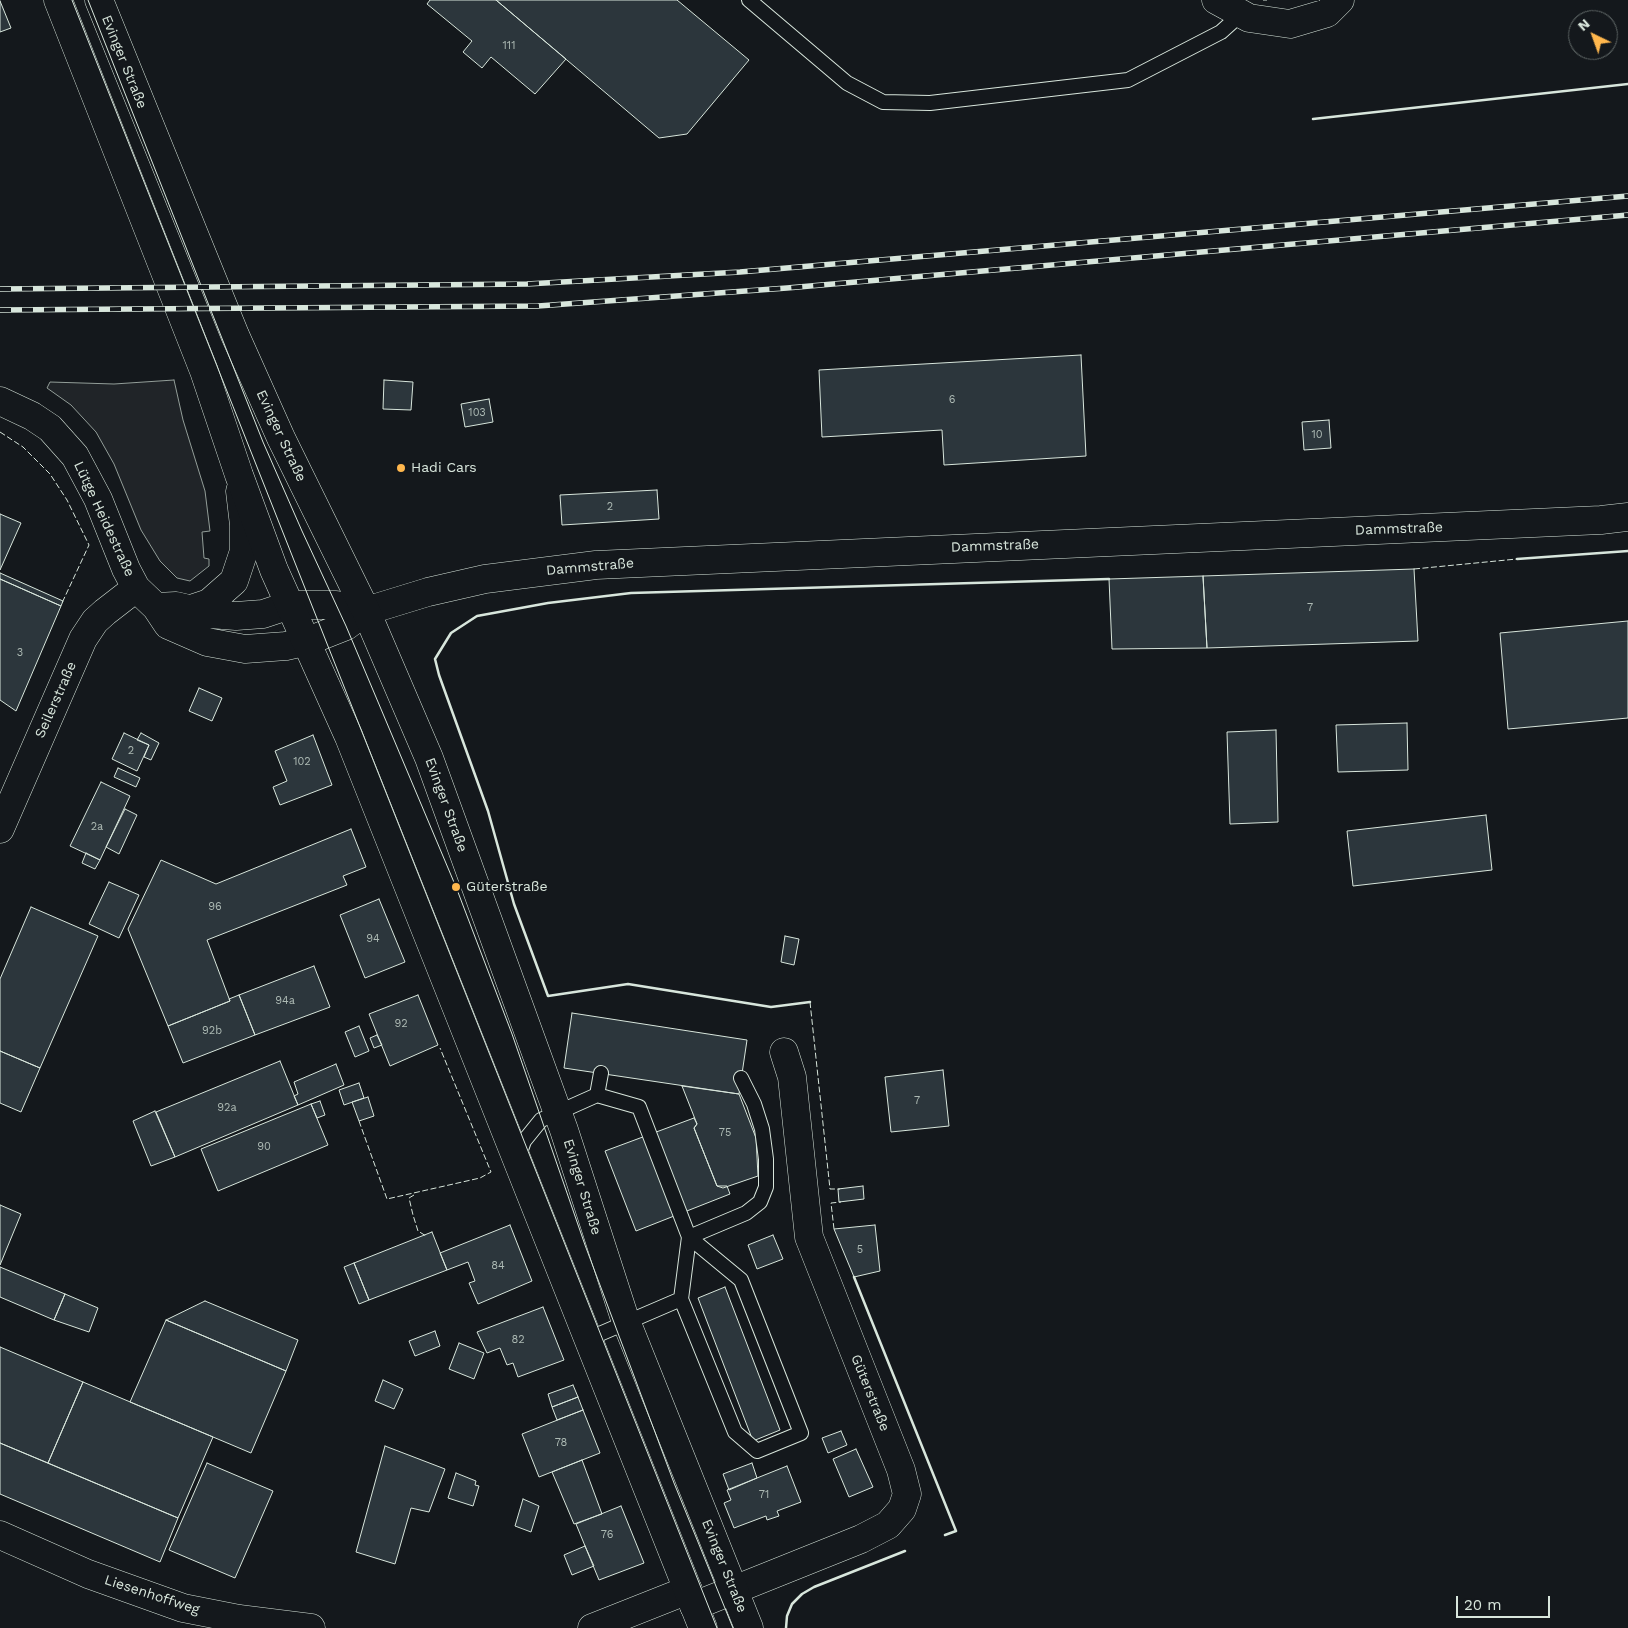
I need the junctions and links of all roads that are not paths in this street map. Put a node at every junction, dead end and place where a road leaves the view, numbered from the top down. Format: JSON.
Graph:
{"nodes":[{"id":1,"x":58,"y":0,"type":"edge"},
{"id":2,"x":100,"y":0,"type":"edge"},
{"id":3,"x":749,"y":0,"type":"edge"},
{"id":4,"x":1216,"y":0,"type":"edge"},
{"id":5,"x":1340,"y":0,"type":"edge"},
{"id":6,"x":1241,"y":14,"type":"junction"},
{"id":7,"x":0,"y":401,"type":"edge"},
{"id":8,"x":239,"y":475,"type":"junction"},
{"id":9,"x":1628,"y":517,"type":"edge"},
{"id":10,"x":136,"y":588,"type":"junction"},
{"id":11,"x":290,"y":605,"type":"junction"},
{"id":12,"x":156,"y":607,"type":"junction"},
{"id":13,"x":188,"y":610,"type":"junction"},
{"id":14,"x":366,"y":610,"type":"junction"},
{"id":15,"x":308,"y":641,"type":"junction"},
{"id":16,"x":0,"y":829,"type":"edge"},
{"id":17,"x":784,"y":1052,"type":"dead end"},
{"id":18,"x":601,"y":1074,"type":"dead end"},
{"id":19,"x":741,"y":1078,"type":"dead end"},
{"id":20,"x":597,"y":1094,"type":"junction"},
{"id":21,"x":558,"y":1113,"type":"junction"},
{"id":22,"x":516,"y":1161,"type":"junction"},
{"id":23,"x":689,"y":1237,"type":"junction"},
{"id":24,"x":681,"y":1299,"type":"junction"},
{"id":25,"x":627,"y":1322,"type":"junction"},
{"id":26,"x":588,"y":1339,"type":"junction"},
{"id":27,"x":0,"y":1535,"type":"edge"},
{"id":28,"x":734,"y":1589,"type":"junction"},
{"id":29,"x":695,"y":1608,"type":"edge"},
{"id":30,"x":270,"y":1626,"type":"edge"},
{"id":31,"x":311,"y":1628,"type":"edge"},
{"id":32,"x":592,"y":1628,"type":"edge"},
{"id":33,"x":749,"y":1628,"type":"edge"}],
"edges":[{"from":1,"to":8,"type":"street"},
{"from":2,"to":14,"type":"street","name":"Evinger Straße"},
{"from":3,"to":6,"type":"lane"},
{"from":4,"to":6,"type":"street"},
{"from":5,"to":6,"type":"street"},
{"from":7,"to":10,"type":"street","name":"Lütge Heidestraße"},
{"from":8,"to":11,"type":"street"},
{"from":8,"to":13,"type":"street"},
{"from":9,"to":14,"type":"street","name":"Dammstraße"},
{"from":10,"to":12,"type":"street","name":"Lütge Heidestraße"},
{"from":10,"to":16,"type":"street","name":"Seilerstraße"},
{"from":11,"to":13,"type":"street"},
{"from":11,"to":14,"type":"street","name":"Dammstraße"},
{"from":11,"to":15,"type":"street"},
{"from":12,"to":13,"type":"street"},
{"from":12,"to":15,"type":"street","name":"Lütge Heidestraße"},
{"from":14,"to":15,"type":"street","name":"Dammstraße"},
{"from":14,"to":21,"type":"street","name":"Evinger Straße"},
{"from":15,"to":22,"type":"street"},
{"from":17,"to":28,"type":"street","name":"Güterstraße"},
{"from":18,"to":20,"type":"lane"},
{"from":19,"to":23,"type":"lane"},
{"from":20,"to":21,"type":"lane"},
{"from":20,"to":23,"type":"lane"},
{"from":21,"to":22,"type":"lane"},
{"from":21,"to":25,"type":"street","name":"Evinger Straße"},
{"from":22,"to":26,"type":"street"},
{"from":23,"to":24,"type":"lane"},
{"from":23,"to":24,"type":"lane"},
{"from":24,"to":25,"type":"lane"},
{"from":25,"to":26,"type":"lane"},
{"from":25,"to":28,"type":"street","name":"Evinger Straße"},
{"from":26,"to":29,"type":"street"},
{"from":27,"to":30,"type":"street","name":"Liesenhoffweg"},
{"from":28,"to":29,"type":"street","name":"Güterstraße"},
{"from":28,"to":33,"type":"street","name":"Evinger Straße"},
{"from":29,"to":32,"type":"street"},
{"from":30,"to":31,"type":"street","name":"Liesenhoffweg"}]}
